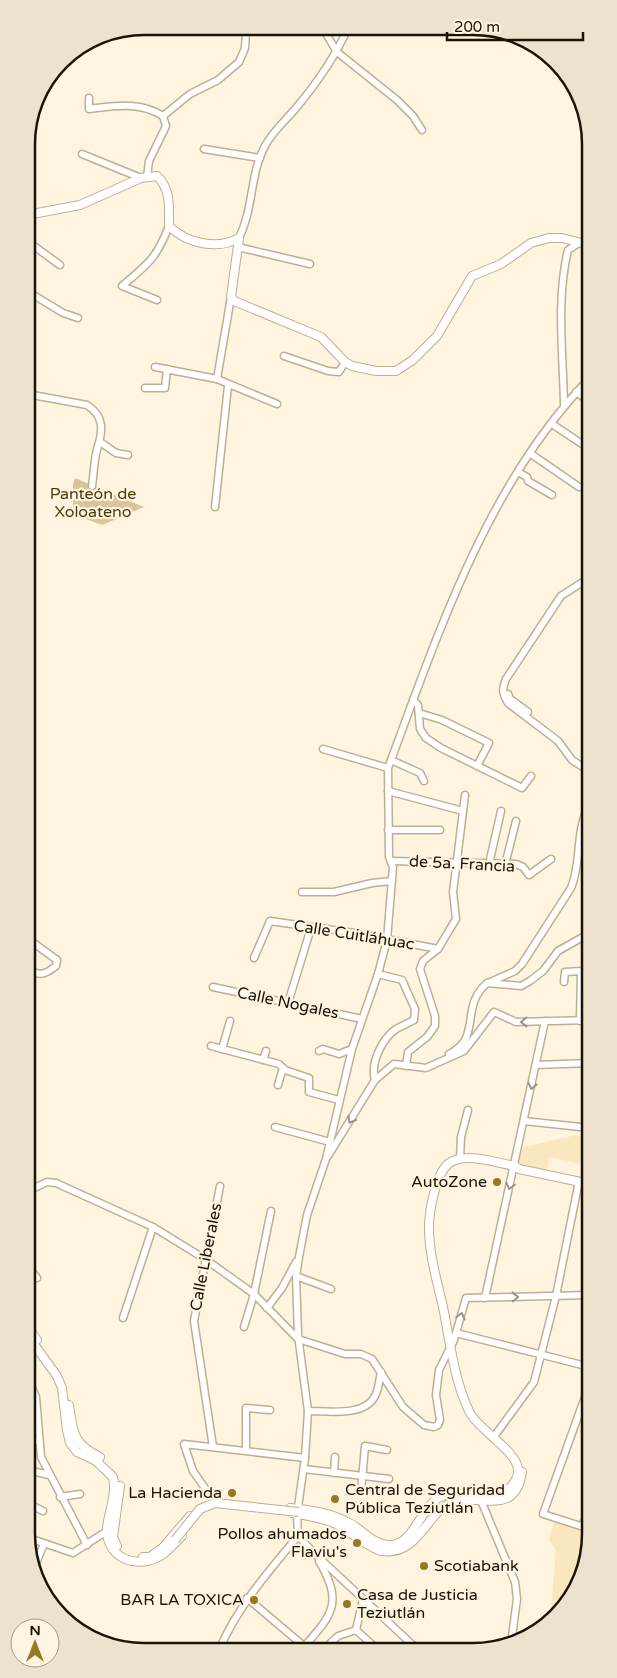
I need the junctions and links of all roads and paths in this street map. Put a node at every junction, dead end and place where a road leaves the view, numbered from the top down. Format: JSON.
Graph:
{"nodes":[{"id":1,"x":246,"y":35,"type":"edge"},
{"id":2,"x":327,"y":35,"type":"edge"},
{"id":3,"x":342,"y":35,"type":"edge"},
{"id":4,"x":345,"y":35,"type":"edge"},
{"id":5,"x":342,"y":41,"type":"junction"},
{"id":6,"x":337,"y":52,"type":"junction"},
{"id":7,"x":89,"y":98,"type":"dead end"},
{"id":8,"x":163,"y":116,"type":"junction"},
{"id":9,"x":422,"y":130,"type":"dead end"},
{"id":10,"x":204,"y":149,"type":"dead end"},
{"id":11,"x":82,"y":154,"type":"dead end"},
{"id":12,"x":260,"y":158,"type":"junction"},
{"id":13,"x":144,"y":178,"type":"junction"},
{"id":14,"x":35,"y":213,"type":"edge"},
{"id":15,"x":170,"y":226,"type":"junction"},
{"id":16,"x":240,"y":238,"type":"junction"},
{"id":17,"x":582,"y":243,"type":"edge"},
{"id":18,"x":582,"y":245,"type":"edge"},
{"id":19,"x":35,"y":247,"type":"edge"},
{"id":20,"x":238,"y":247,"type":"junction"},
{"id":21,"x":310,"y":264,"type":"dead end"},
{"id":22,"x":60,"y":265,"type":"dead end"},
{"id":23,"x":35,"y":296,"type":"edge"},
{"id":24,"x":230,"y":297,"type":"junction"},
{"id":25,"x":157,"y":300,"type":"dead end"},
{"id":26,"x":78,"y":318,"type":"dead end"},
{"id":27,"x":284,"y":356,"type":"dead end"},
{"id":28,"x":345,"y":362,"type":"junction"},
{"id":29,"x":155,"y":367,"type":"dead end"},
{"id":30,"x":167,"y":369,"type":"junction"},
{"id":31,"x":217,"y":379,"type":"junction"},
{"id":32,"x":228,"y":386,"type":"junction"},
{"id":33,"x":582,"y":386,"type":"edge"},
{"id":34,"x":145,"y":388,"type":"dead end"},
{"id":35,"x":576,"y":392,"type":"junction"},
{"id":36,"x":35,"y":395,"type":"edge"},
{"id":37,"x":582,"y":396,"type":"edge"},
{"id":38,"x":277,"y":404,"type":"dead end"},
{"id":39,"x":564,"y":404,"type":"junction"},
{"id":40,"x":552,"y":424,"type":"junction"},
{"id":41,"x":100,"y":442,"type":"junction"},
{"id":42,"x":582,"y":444,"type":"dead end"},
{"id":43,"x":531,"y":454,"type":"junction"},
{"id":44,"x":128,"y":455,"type":"dead end"},
{"id":45,"x":518,"y":472,"type":"junction"},
{"id":46,"x":92,"y":486,"type":"dead end"},
{"id":47,"x":579,"y":487,"type":"dead end"},
{"id":48,"x":552,"y":495,"type":"dead end"},
{"id":49,"x":216,"y":507,"type":"dead end"},
{"id":50,"x":582,"y":583,"type":"edge"},
{"id":51,"x":582,"y":584,"type":"edge"},
{"id":52,"x":413,"y":700,"type":"junction"},
{"id":53,"x":419,"y":714,"type":"junction"},
{"id":54,"x":323,"y":749,"type":"dead end"},
{"id":55,"x":391,"y":760,"type":"junction"},
{"id":56,"x":582,"y":763,"type":"edge"},
{"id":57,"x":477,"y":766,"type":"junction"},
{"id":58,"x":582,"y":766,"type":"edge"},
{"id":59,"x":388,"y":768,"type":"junction"},
{"id":60,"x":531,"y":776,"type":"dead end"},
{"id":61,"x":424,"y":781,"type":"dead end"},
{"id":62,"x":388,"y":791,"type":"junction"},
{"id":63,"x":465,"y":795,"type":"dead end"},
{"id":64,"x":464,"y":811,"type":"junction"},
{"id":65,"x":501,"y":811,"type":"dead end"},
{"id":66,"x":516,"y":822,"type":"dead end"},
{"id":67,"x":388,"y":830,"type":"junction"},
{"id":68,"x":440,"y":830,"type":"dead end"},
{"id":69,"x":582,"y":832,"type":"edge"},
{"id":70,"x":551,"y":859,"type":"dead end"},
{"id":71,"x":391,"y":861,"type":"junction"},
{"id":72,"x":457,"y":862,"type":"junction"},
{"id":73,"x":489,"y":864,"type":"junction"},
{"id":74,"x":505,"y":865,"type":"junction"},
{"id":75,"x":392,"y":881,"type":"junction"},
{"id":76,"x":302,"y":892,"type":"dead end"},
{"id":77,"x":311,"y":928,"type":"junction"},
{"id":78,"x":582,"y":938,"type":"edge"},
{"id":79,"x":388,"y":940,"type":"junction"},
{"id":80,"x":35,"y":944,"type":"edge"},
{"id":81,"x":438,"y":949,"type":"junction"},
{"id":82,"x":254,"y":958,"type":"dead end"},
{"id":83,"x":35,"y":973,"type":"edge"},
{"id":84,"x":378,"y":974,"type":"junction"},
{"id":85,"x":564,"y":982,"type":"dead end"},
{"id":86,"x":487,"y":983,"type":"junction"},
{"id":87,"x":213,"y":987,"type":"dead end"},
{"id":88,"x":288,"y":1003,"type":"junction"},
{"id":89,"x":362,"y":1019,"type":"junction"},
{"id":90,"x":230,"y":1021,"type":"dead end"},
{"id":91,"x":545,"y":1021,"type":"junction"},
{"id":92,"x":580,"y":1021,"type":"joint"},
{"id":93,"x":211,"y":1046,"type":"dead end"},
{"id":94,"x":222,"y":1049,"type":"junction"},
{"id":95,"x":352,"y":1049,"type":"junction"},
{"id":96,"x":266,"y":1051,"type":"dead end"},
{"id":97,"x":319,"y":1051,"type":"dead end"},
{"id":98,"x":263,"y":1060,"type":"junction"},
{"id":99,"x":582,"y":1063,"type":"edge"},
{"id":100,"x":536,"y":1065,"type":"junction"},
{"id":101,"x":406,"y":1066,"type":"junction"},
{"id":102,"x":283,"y":1068,"type":"junction"},
{"id":103,"x":426,"y":1068,"type":"junction"},
{"id":104,"x":374,"y":1080,"type":"junction"},
{"id":105,"x":278,"y":1084,"type":"dead end"},
{"id":106,"x":339,"y":1100,"type":"junction"},
{"id":107,"x":468,"y":1110,"type":"dead end"},
{"id":108,"x":524,"y":1121,"type":"junction"},
{"id":109,"x":275,"y":1127,"type":"dead end"},
{"id":110,"x":582,"y":1127,"type":"edge"},
{"id":111,"x":330,"y":1142,"type":"junction"},
{"id":112,"x":326,"y":1159,"type":"junction"},
{"id":113,"x":465,"y":1160,"type":"junction"},
{"id":114,"x":516,"y":1168,"type":"junction"},
{"id":115,"x":579,"y":1181,"type":"junction"},
{"id":116,"x":582,"y":1182,"type":"edge"},
{"id":117,"x":220,"y":1186,"type":"dead end"},
{"id":118,"x":35,"y":1188,"type":"edge"},
{"id":119,"x":271,"y":1211,"type":"dead end"},
{"id":120,"x":153,"y":1227,"type":"junction"},
{"id":121,"x":299,"y":1257,"type":"junction"},
{"id":122,"x":205,"y":1259,"type":"junction"},
{"id":123,"x":35,"y":1275,"type":"edge"},
{"id":124,"x":296,"y":1276,"type":"junction"},
{"id":125,"x":37,"y":1278,"type":"dead end"},
{"id":126,"x":331,"y":1289,"type":"dead end"},
{"id":127,"x":254,"y":1294,"type":"junction"},
{"id":128,"x":582,"y":1295,"type":"edge"},
{"id":129,"x":556,"y":1296,"type":"junction"},
{"id":130,"x":485,"y":1298,"type":"junction"},
{"id":131,"x":266,"y":1308,"type":"junction"},
{"id":132,"x":123,"y":1318,"type":"dead end"},
{"id":133,"x":244,"y":1327,"type":"dead end"},
{"id":134,"x":35,"y":1337,"type":"edge"},
{"id":135,"x":298,"y":1339,"type":"junction"},
{"id":136,"x":454,"y":1340,"type":"junction"},
{"id":137,"x":35,"y":1346,"type":"edge"},
{"id":138,"x":543,"y":1355,"type":"junction"},
{"id":139,"x":582,"y":1365,"type":"edge"},
{"id":140,"x":381,"y":1372,"type":"junction"},
{"id":141,"x":35,"y":1395,"type":"edge"},
{"id":142,"x":582,"y":1405,"type":"edge"},
{"id":143,"x":270,"y":1410,"type":"dead end"},
{"id":144,"x":308,"y":1411,"type":"junction"},
{"id":145,"x":494,"y":1436,"type":"junction"},
{"id":146,"x":35,"y":1440,"type":"edge"},
{"id":147,"x":38,"y":1441,"type":"junction"},
{"id":148,"x":213,"y":1446,"type":"junction"},
{"id":149,"x":246,"y":1450,"type":"junction"},
{"id":150,"x":387,"y":1450,"type":"dead end"},
{"id":151,"x":335,"y":1457,"type":"dead end"},
{"id":152,"x":305,"y":1458,"type":"junction"},
{"id":153,"x":304,"y":1469,"type":"junction"},
{"id":154,"x":35,"y":1472,"type":"edge"},
{"id":155,"x":334,"y":1473,"type":"junction"},
{"id":156,"x":49,"y":1476,"type":"junction"},
{"id":157,"x":363,"y":1476,"type":"junction"},
{"id":158,"x":389,"y":1479,"type":"dead end"},
{"id":159,"x":361,"y":1492,"type":"dead end"},
{"id":160,"x":80,"y":1494,"type":"dead end"},
{"id":161,"x":460,"y":1496,"type":"junction"},
{"id":162,"x":60,"y":1497,"type":"junction"},
{"id":163,"x":480,"y":1498,"type":"junction"},
{"id":164,"x":214,"y":1500,"type":"junction"},
{"id":165,"x":35,"y":1507,"type":"edge"},
{"id":166,"x":43,"y":1511,"type":"dead end"},
{"id":167,"x":298,"y":1511,"type":"junction"},
{"id":168,"x":582,"y":1526,"type":"edge"},
{"id":169,"x":111,"y":1529,"type":"junction"},
{"id":170,"x":298,"y":1536,"type":"junction"},
{"id":171,"x":35,"y":1541,"type":"edge"},
{"id":172,"x":44,"y":1544,"type":"junction"},
{"id":173,"x":87,"y":1545,"type":"junction"},
{"id":174,"x":167,"y":1547,"type":"junction"},
{"id":175,"x":316,"y":1556,"type":"junction"},
{"id":176,"x":38,"y":1558,"type":"edge"},
{"id":177,"x":246,"y":1598,"type":"junction"},
{"id":178,"x":363,"y":1599,"type":"junction"},
{"id":179,"x":356,"y":1630,"type":"junction"},
{"id":180,"x":513,"y":1635,"type":"edge"},
{"id":181,"x":222,"y":1643,"type":"edge"},
{"id":182,"x":297,"y":1643,"type":"edge"},
{"id":183,"x":307,"y":1643,"type":"edge"},
{"id":184,"x":331,"y":1643,"type":"edge"},
{"id":185,"x":370,"y":1643,"type":"edge"},
{"id":186,"x":410,"y":1643,"type":"edge"}],
"edges":[{"from":1,"to":8,"type":"street"},
{"from":2,"to":6,"type":"street"},
{"from":3,"to":5,"type":"street"},
{"from":4,"to":5,"type":"street"},
{"from":5,"to":6,"type":"street"},
{"from":6,"to":9,"type":"street"},
{"from":6,"to":12,"type":"street"},
{"from":7,"to":8,"type":"street"},
{"from":8,"to":13,"type":"street"},
{"from":10,"to":12,"type":"street"},
{"from":11,"to":13,"type":"street"},
{"from":12,"to":16,"type":"street"},
{"from":13,"to":14,"type":"main road"},
{"from":13,"to":15,"type":"main road"},
{"from":15,"to":16,"type":"main road"},
{"from":15,"to":25,"type":"street"},
{"from":16,"to":20,"type":"main road"},
{"from":17,"to":28,"type":"main road"},
{"from":18,"to":39,"type":"street"},
{"from":19,"to":22,"type":"street"},
{"from":20,"to":21,"type":"street"},
{"from":20,"to":24,"type":"main road"},
{"from":23,"to":26,"type":"street"},
{"from":24,"to":28,"type":"main road"},
{"from":24,"to":31,"type":"street"},
{"from":27,"to":28,"type":"street"},
{"from":29,"to":30,"type":"street"},
{"from":30,"to":31,"type":"street"},
{"from":30,"to":34,"type":"street"},
{"from":31,"to":32,"type":"street"},
{"from":32,"to":38,"type":"street"},
{"from":32,"to":49,"type":"street"},
{"from":33,"to":35,"type":"street"},
{"from":35,"to":37,"type":"street"},
{"from":35,"to":39,"type":"street"},
{"from":36,"to":41,"type":"street"},
{"from":39,"to":40,"type":"street"},
{"from":40,"to":42,"type":"street"},
{"from":40,"to":43,"type":"street"},
{"from":41,"to":44,"type":"street"},
{"from":41,"to":46,"type":"street"},
{"from":43,"to":45,"type":"street"},
{"from":43,"to":47,"type":"street"},
{"from":45,"to":48,"type":"street"},
{"from":45,"to":52,"type":"street"},
{"from":50,"to":58,"type":"street"},
{"from":51,"to":56,"type":"street"},
{"from":52,"to":53,"type":"street"},
{"from":52,"to":55,"type":"street"},
{"from":53,"to":57,"type":"street"},
{"from":53,"to":57,"type":"street"},
{"from":54,"to":59,"type":"street"},
{"from":55,"to":59,"type":"street"},
{"from":55,"to":61,"type":"street"},
{"from":57,"to":60,"type":"street"},
{"from":59,"to":62,"type":"street"},
{"from":62,"to":64,"type":"street"},
{"from":62,"to":67,"type":"street"},
{"from":63,"to":64,"type":"street"},
{"from":64,"to":72,"type":"street"},
{"from":65,"to":73,"type":"street"},
{"from":66,"to":74,"type":"street"},
{"from":67,"to":68,"type":"street"},
{"from":67,"to":71,"type":"street"},
{"from":69,"to":86,"type":"street"},
{"from":70,"to":74,"type":"street","name":"de 5a. Francia"},
{"from":71,"to":72,"type":"street","name":"de 5a. Francia"},
{"from":71,"to":75,"type":"street"},
{"from":72,"to":73,"type":"street","name":"de 5a. Francia"},
{"from":72,"to":81,"type":"street"},
{"from":73,"to":74,"type":"street","name":"de 5a. Francia"},
{"from":75,"to":76,"type":"street"},
{"from":75,"to":79,"type":"street"},
{"from":77,"to":79,"type":"street","name":"Calle Cuitláhuac"},
{"from":77,"to":82,"type":"street","name":"Calle Cuitláhuac"},
{"from":77,"to":88,"type":"street"},
{"from":78,"to":86,"type":"street"},
{"from":79,"to":81,"type":"street","name":"Calle Cuitláhuac"},
{"from":79,"to":84,"type":"street"},
{"from":80,"to":83,"type":"street"},
{"from":81,"to":101,"type":"street"},
{"from":84,"to":89,"type":"street"},
{"from":84,"to":104,"type":"street"},
{"from":85,"to":92,"type":"street"},
{"from":86,"to":103,"type":"street"},
{"from":87,"to":88,"type":"street","name":"Calle Nogales"},
{"from":88,"to":89,"type":"street","name":"Calle Nogales"},
{"from":89,"to":95,"type":"street"},
{"from":90,"to":94,"type":"street"},
{"from":91,"to":92,"type":"street"},
{"from":91,"to":100,"type":"street"},
{"from":91,"to":103,"type":"street","one_way":true},
{"from":93,"to":94,"type":"street"},
{"from":94,"to":98,"type":"street"},
{"from":95,"to":97,"type":"street"},
{"from":95,"to":106,"type":"street"},
{"from":96,"to":98,"type":"street"},
{"from":98,"to":102,"type":"street"},
{"from":99,"to":100,"type":"street"},
{"from":100,"to":108,"type":"street","one_way":true},
{"from":101,"to":103,"type":"street"},
{"from":101,"to":104,"type":"street"},
{"from":102,"to":105,"type":"street"},
{"from":102,"to":106,"type":"street"},
{"from":104,"to":112,"type":"street","one_way":true},
{"from":106,"to":111,"type":"street"},
{"from":107,"to":113,"type":"street"},
{"from":108,"to":110,"type":"street"},
{"from":108,"to":114,"type":"street"},
{"from":109,"to":111,"type":"street"},
{"from":111,"to":112,"type":"street"},
{"from":112,"to":121,"type":"street"},
{"from":113,"to":114,"type":"main road"},
{"from":113,"to":136,"type":"main road"},
{"from":114,"to":115,"type":"main road"},
{"from":114,"to":130,"type":"street","one_way":true},
{"from":115,"to":116,"type":"main road"},
{"from":115,"to":129,"type":"street"},
{"from":117,"to":122,"type":"street","name":"Calle Liberales"},
{"from":118,"to":120,"type":"street"},
{"from":119,"to":127,"type":"street"},
{"from":120,"to":122,"type":"street"},
{"from":120,"to":132,"type":"street"},
{"from":121,"to":124,"type":"street"},
{"from":121,"to":131,"type":"street"},
{"from":122,"to":127,"type":"street"},
{"from":122,"to":148,"type":"street","name":"Calle Liberales"},
{"from":123,"to":125,"type":"street"},
{"from":124,"to":126,"type":"street"},
{"from":124,"to":135,"type":"street"},
{"from":127,"to":131,"type":"street"},
{"from":127,"to":133,"type":"street"},
{"from":128,"to":129,"type":"street"},
{"from":130,"to":129,"type":"street","one_way":true},
{"from":129,"to":138,"type":"street"},
{"from":136,"to":130,"type":"street","one_way":true},
{"from":131,"to":135,"type":"street"},
{"from":134,"to":169,"type":"main road"},
{"from":135,"to":140,"type":"street"},
{"from":135,"to":144,"type":"street"},
{"from":136,"to":138,"type":"street"},
{"from":136,"to":140,"type":"street"},
{"from":136,"to":145,"type":"main road"},
{"from":137,"to":169,"type":"main road"},
{"from":138,"to":139,"type":"street"},
{"from":138,"to":145,"type":"street"},
{"from":140,"to":144,"type":"street"},
{"from":141,"to":147,"type":"street"},
{"from":142,"to":168,"type":"street"},
{"from":143,"to":149,"type":"street"},
{"from":144,"to":152,"type":"street"},
{"from":145,"to":163,"type":"main road"},
{"from":146,"to":147,"type":"street"},
{"from":147,"to":156,"type":"street"},
{"from":148,"to":149,"type":"street"},
{"from":148,"to":164,"type":"street"},
{"from":149,"to":152,"type":"street"},
{"from":150,"to":157,"type":"street"},
{"from":151,"to":155,"type":"street"},
{"from":152,"to":153,"type":"street"},
{"from":153,"to":155,"type":"street"},
{"from":153,"to":167,"type":"street"},
{"from":154,"to":156,"type":"street"},
{"from":155,"to":157,"type":"street"},
{"from":156,"to":162,"type":"street"},
{"from":157,"to":158,"type":"street"},
{"from":157,"to":159,"type":"street"},
{"from":160,"to":162,"type":"street"},
{"from":161,"to":163,"type":"main road"},
{"from":161,"to":167,"type":"main road"},
{"from":161,"to":174,"type":"main road","bridge":true},
{"from":162,"to":173,"type":"street"},
{"from":163,"to":180,"type":"street"},
{"from":164,"to":167,"type":"main road"},
{"from":164,"to":174,"type":"main road"},
{"from":165,"to":166,"type":"street"},
{"from":167,"to":170,"type":"street"},
{"from":167,"to":174,"type":"main road"},
{"from":169,"to":173,"type":"street"},
{"from":169,"to":174,"type":"main road"},
{"from":170,"to":175,"type":"street"},
{"from":170,"to":177,"type":"street"},
{"from":171,"to":172,"type":"street"},
{"from":172,"to":173,"type":"street"},
{"from":172,"to":176,"type":"street"},
{"from":175,"to":178,"type":"street"},
{"from":175,"to":183,"type":"street"},
{"from":177,"to":181,"type":"street"},
{"from":177,"to":182,"type":"street"},
{"from":178,"to":179,"type":"street"},
{"from":178,"to":186,"type":"street"},
{"from":179,"to":184,"type":"street"},
{"from":179,"to":185,"type":"street"}]}
